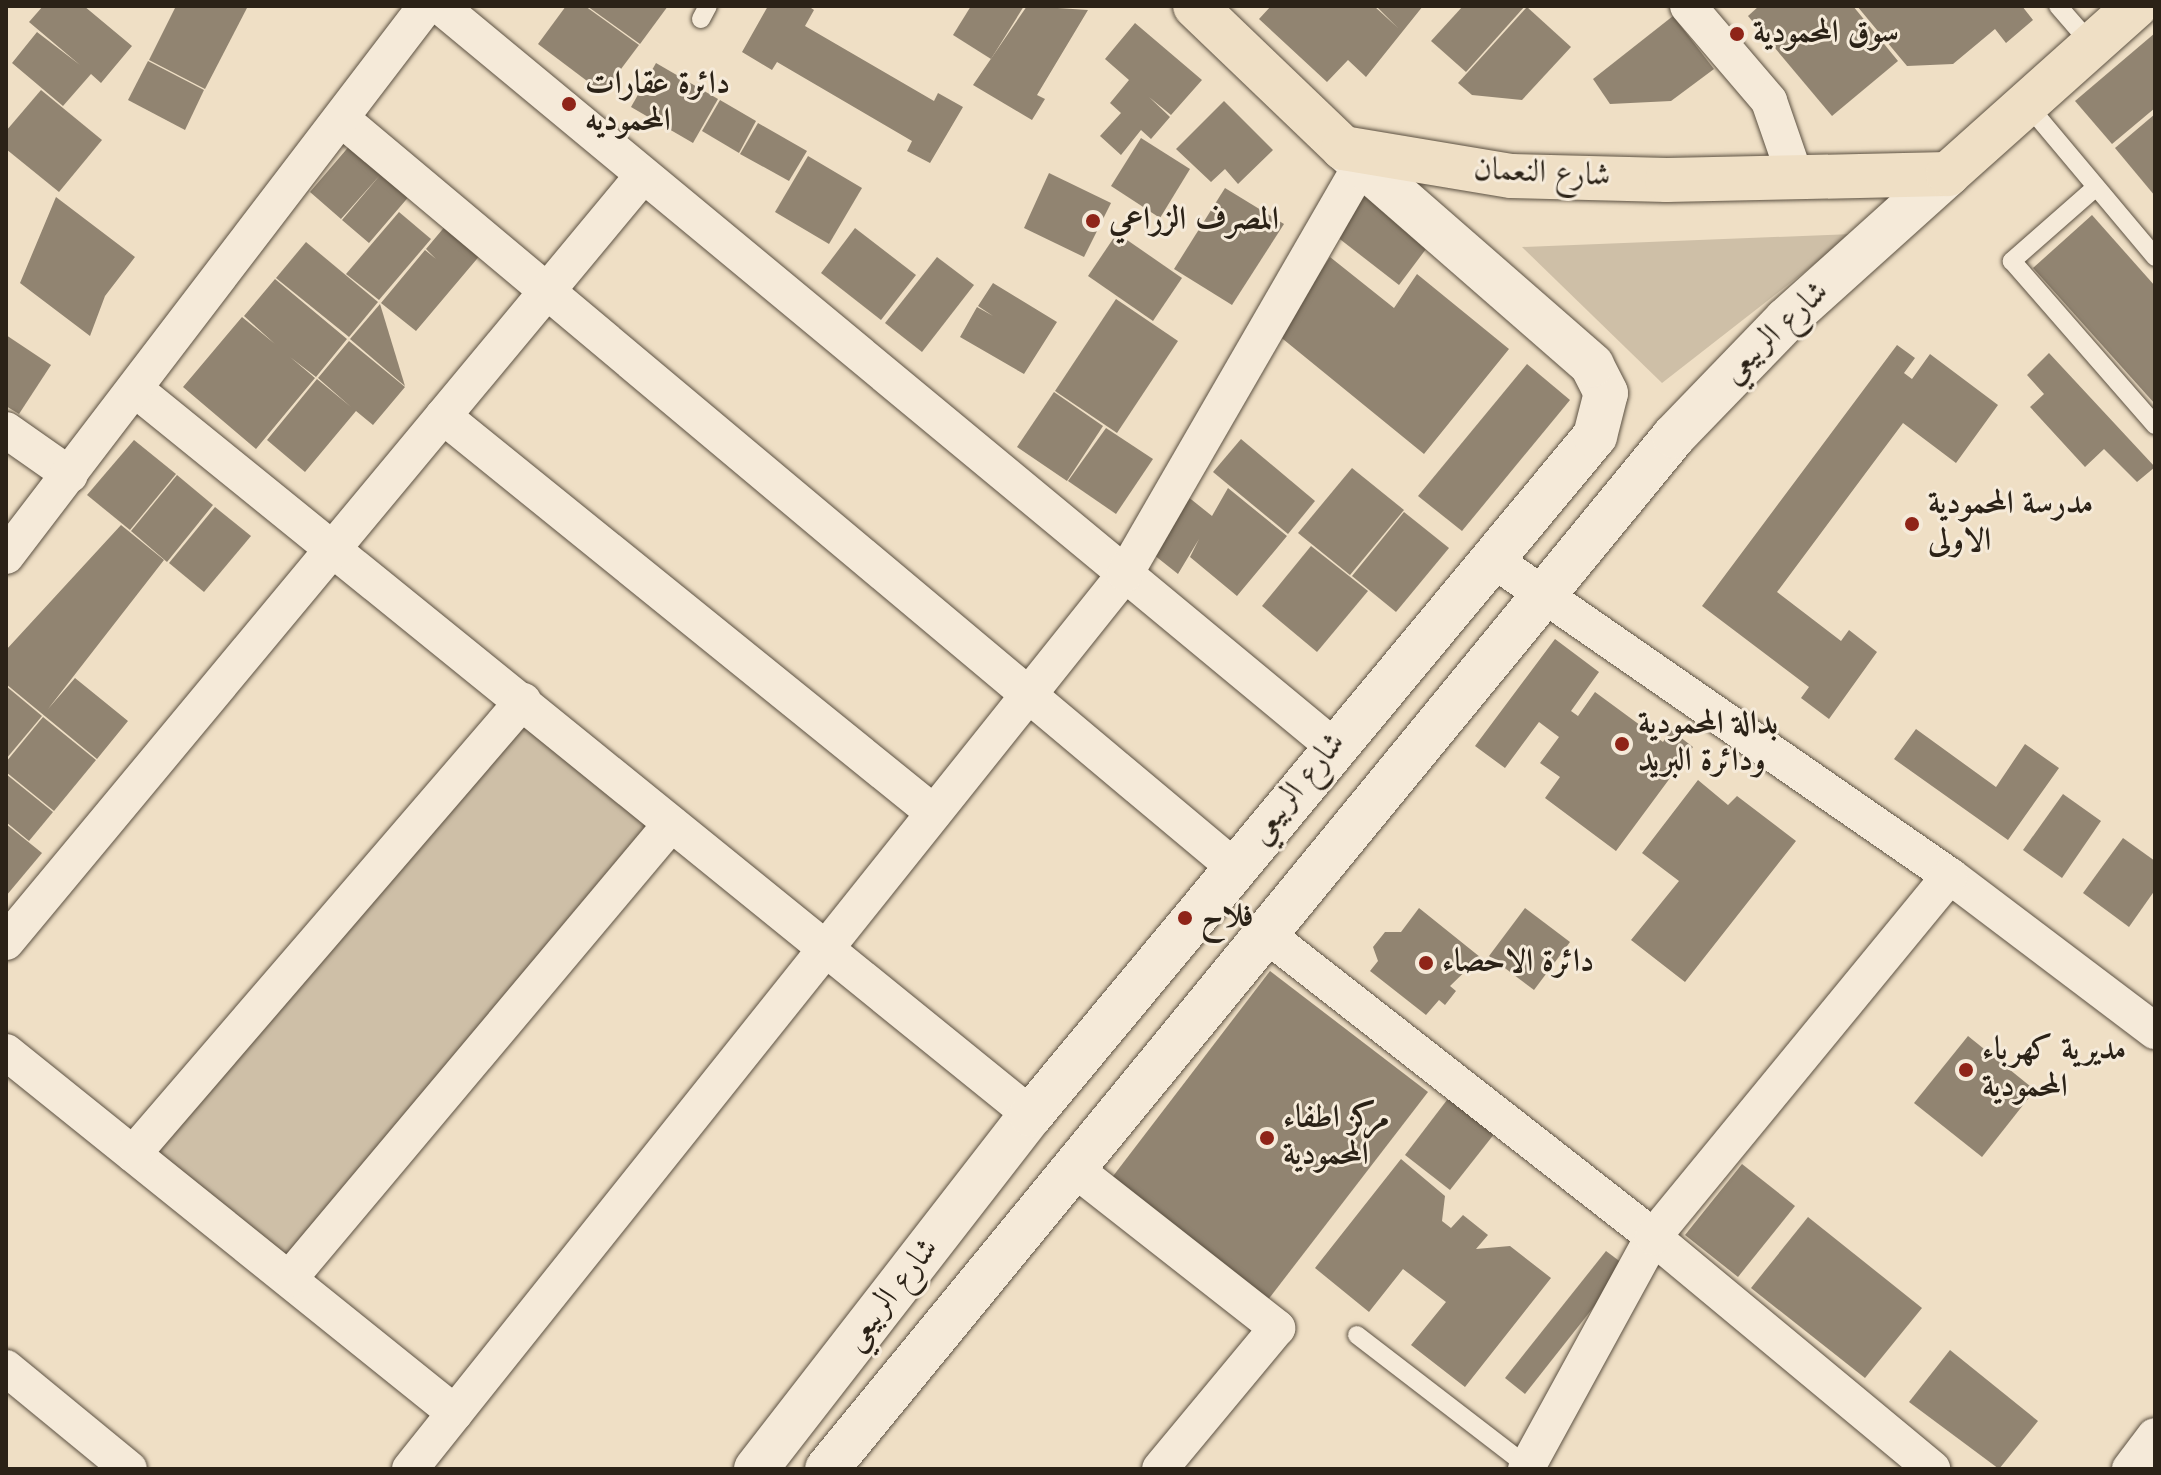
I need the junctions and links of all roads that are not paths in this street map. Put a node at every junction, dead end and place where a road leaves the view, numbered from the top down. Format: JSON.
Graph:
{"nodes":[{"id":1,"x":426,"y":6,"type":"edge"},
{"id":2,"x":440,"y":6,"type":"edge"},
{"id":3,"x":1195,"y":6,"type":"edge"},
{"id":4,"x":1688,"y":6,"type":"edge"},
{"id":5,"x":2058,"y":6,"type":"edge"},
{"id":6,"x":2136,"y":6,"type":"edge"},
{"id":7,"x":2091,"y":44,"type":"junction"},
{"id":8,"x":2024,"y":101,"type":"junction"},
{"id":9,"x":344,"y":121,"type":"junction"},
{"id":10,"x":1352,"y":156,"type":"junction"},
{"id":11,"x":1948,"y":174,"type":"junction"},
{"id":12,"x":641,"y":178,"type":"junction"},
{"id":13,"x":1796,"y":179,"type":"junction"},
{"id":14,"x":2095,"y":188,"type":"junction"},
{"id":15,"x":2155,"y":257,"type":"edge"},
{"id":16,"x":547,"y":291,"type":"junction"},
{"id":17,"x":136,"y":390,"type":"junction"},
{"id":18,"x":443,"y":416,"type":"junction"},
{"id":19,"x":2155,"y":425,"type":"edge"},
{"id":20,"x":6,"y":430,"type":"edge"},
{"id":21,"x":70,"y":475,"type":"junction"},
{"id":22,"x":334,"y":547,"type":"junction"},
{"id":23,"x":6,"y":556,"type":"edge"},
{"id":24,"x":1492,"y":559,"type":"junction"},
{"id":25,"x":1125,"y":574,"type":"junction"},
{"id":26,"x":1539,"y":595,"type":"junction"},
{"id":27,"x":1029,"y":695,"type":"junction"},
{"id":28,"x":523,"y":701,"type":"junction"},
{"id":29,"x":1333,"y":746,"type":"junction"},
{"id":30,"x":934,"y":813,"type":"junction"},
{"id":31,"x":671,"y":824,"type":"junction"},
{"id":32,"x":1234,"y":867,"type":"junction"},
{"id":33,"x":1950,"y":876,"type":"junction"},
{"id":34,"x":1262,"y":931,"type":"junction"},
{"id":35,"x":6,"y":942,"type":"edge"},
{"id":36,"x":826,"y":949,"type":"junction"},
{"id":37,"x":2155,"y":1031,"type":"edge"},
{"id":38,"x":6,"y":1052,"type":"edge"},
{"id":39,"x":1031,"y":1115,"type":"junction"},
{"id":40,"x":133,"y":1154,"type":"junction"},
{"id":41,"x":1072,"y":1167,"type":"junction"},
{"id":42,"x":1653,"y":1237,"type":"junction"},
{"id":43,"x":289,"y":1279,"type":"junction"},
{"id":44,"x":1357,"y":1335,"type":"dead end"},
{"id":45,"x":6,"y":1368,"type":"edge"},
{"id":46,"x":455,"y":1413,"type":"junction"},
{"id":47,"x":794,"y":1422,"type":"junction"},
{"id":48,"x":2155,"y":1436,"type":"edge"},
{"id":49,"x":831,"y":1464,"type":"edge"},
{"id":50,"x":1173,"y":1465,"type":"edge"},
{"id":51,"x":1527,"y":1468,"type":"edge"},
{"id":52,"x":129,"y":1469,"type":"edge"},
{"id":53,"x":410,"y":1469,"type":"edge"},
{"id":54,"x":756,"y":1469,"type":"edge"},
{"id":55,"x":1932,"y":1469,"type":"edge"},
{"id":56,"x":2130,"y":1469,"type":"edge"}],
"edges":[{"from":1,"to":9,"type":"street"},
{"from":2,"to":12,"type":"street"},
{"from":3,"to":10,"type":"main road"},
{"from":4,"to":13,"type":"street"},
{"from":5,"to":7,"type":"lane"},
{"from":6,"to":7,"type":"main road"},
{"from":7,"to":8,"type":"main road"},
{"from":8,"to":11,"type":"main road"},
{"from":8,"to":14,"type":"lane"},
{"from":9,"to":16,"type":"street"},
{"from":9,"to":17,"type":"street"},
{"from":10,"to":13,"type":"main road","name":"شارع النعمان"},
{"from":10,"to":24,"type":"street","name":"شارع الربيعي"},
{"from":10,"to":25,"type":"street"},
{"from":11,"to":13,"type":"main road","name":"شارع النعمان"},
{"from":11,"to":26,"type":"street","name":"شارع الربيعي"},
{"from":12,"to":16,"type":"street"},
{"from":12,"to":25,"type":"street"},
{"from":14,"to":15,"type":"lane"},
{"from":14,"to":19,"type":"lane"},
{"from":16,"to":18,"type":"street"},
{"from":16,"to":27,"type":"street"},
{"from":17,"to":21,"type":"street"},
{"from":17,"to":22,"type":"street"},
{"from":18,"to":22,"type":"street"},
{"from":18,"to":30,"type":"street"},
{"from":20,"to":21,"type":"street"},
{"from":21,"to":23,"type":"street"},
{"from":22,"to":28,"type":"street"},
{"from":22,"to":35,"type":"street"},
{"from":24,"to":26,"type":"street"},
{"from":24,"to":29,"type":"street","name":"شارع الربيعي"},
{"from":25,"to":27,"type":"street"},
{"from":25,"to":29,"type":"street"},
{"from":26,"to":33,"type":"street"},
{"from":26,"to":34,"type":"street","name":"شارع الربيعي"},
{"from":27,"to":30,"type":"street"},
{"from":27,"to":32,"type":"street"},
{"from":28,"to":31,"type":"street"},
{"from":28,"to":40,"type":"street"},
{"from":29,"to":32,"type":"street","name":"شارع الربيعي"},
{"from":30,"to":36,"type":"street"},
{"from":31,"to":36,"type":"street"},
{"from":31,"to":43,"type":"street"},
{"from":32,"to":39,"type":"street","name":"شارع الربيعي"},
{"from":33,"to":37,"type":"street"},
{"from":33,"to":42,"type":"street"},
{"from":34,"to":41,"type":"street","name":"شارع الربيعي"},
{"from":34,"to":42,"type":"street"},
{"from":36,"to":39,"type":"street"},
{"from":36,"to":46,"type":"street"},
{"from":38,"to":40,"type":"street"},
{"from":39,"to":47,"type":"street","name":"شارع الربيعي"},
{"from":40,"to":43,"type":"street"},
{"from":41,"to":49,"type":"street","name":"شارع الربيعي"},
{"from":41,"to":50,"type":"street"},
{"from":42,"to":51,"type":"street"},
{"from":42,"to":55,"type":"street"},
{"from":43,"to":46,"type":"street"},
{"from":44,"to":51,"type":"lane"},
{"from":45,"to":52,"type":"street"},
{"from":46,"to":53,"type":"street"},
{"from":47,"to":49,"type":"street"},
{"from":47,"to":54,"type":"street","name":"شارع الربيعي"},
{"from":48,"to":56,"type":"street"}]}
